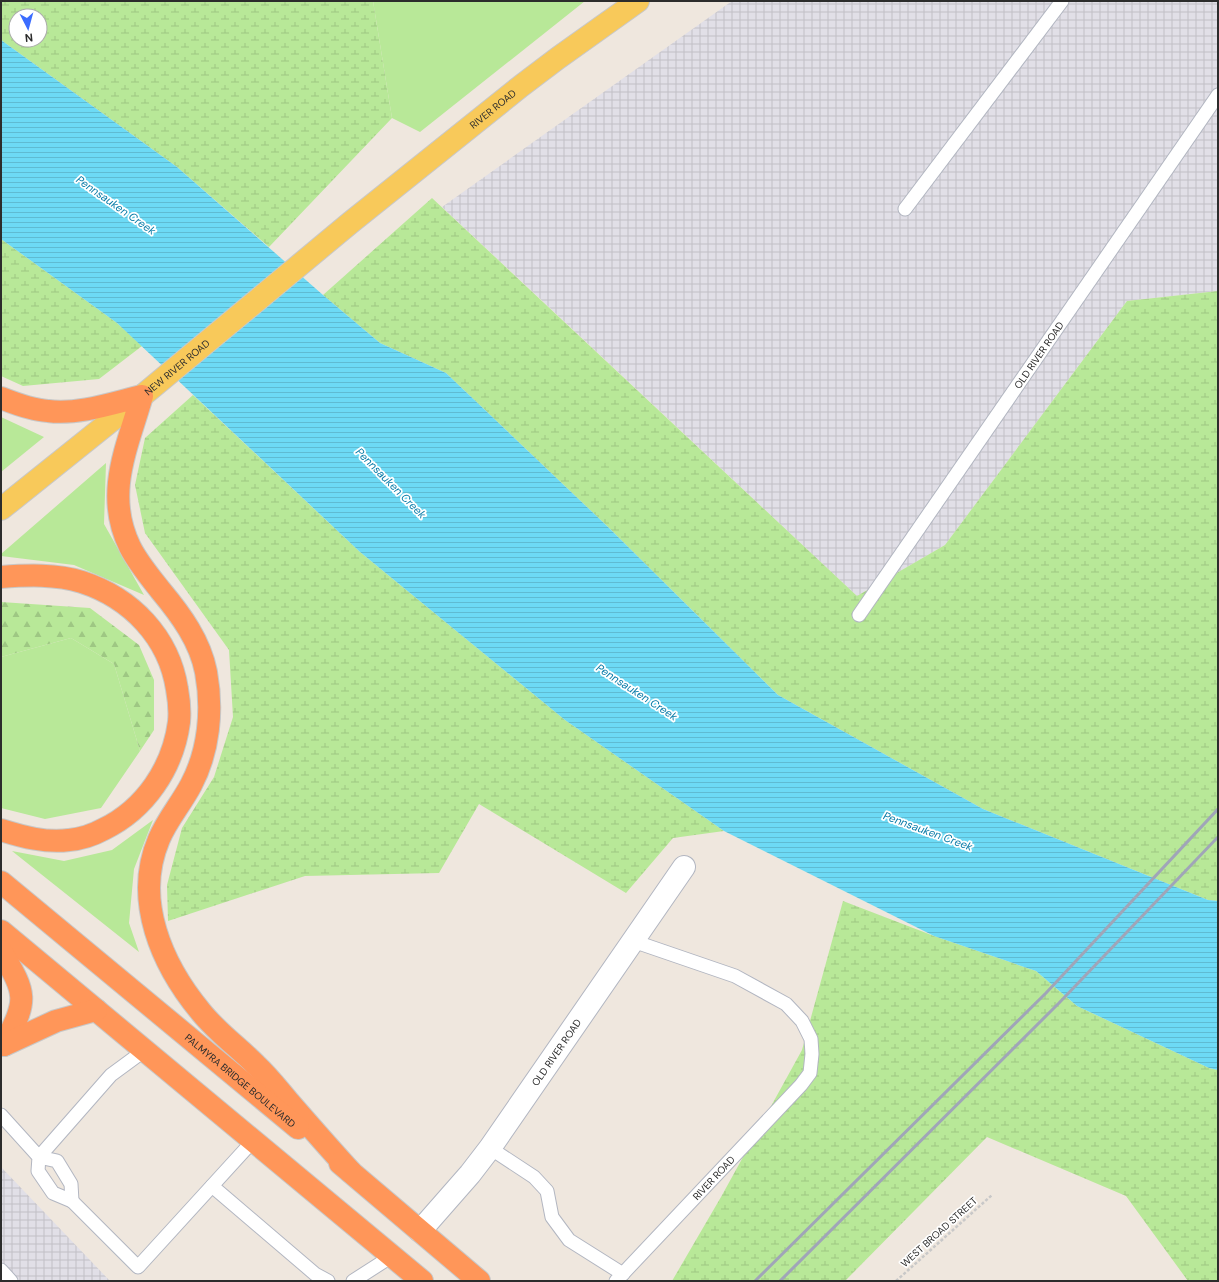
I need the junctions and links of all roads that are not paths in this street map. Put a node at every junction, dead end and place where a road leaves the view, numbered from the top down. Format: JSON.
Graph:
{"nodes":[{"id":1,"x":638,"y":1,"type":"edge"},
{"id":2,"x":1062,"y":1,"type":"edge"},
{"id":3,"x":1218,"y":95,"type":"edge"},
{"id":4,"x":905,"y":209,"type":"dead end"},
{"id":5,"x":350,"y":223,"type":"joint"},
{"id":6,"x":142,"y":396,"type":"junction"},
{"id":7,"x":1,"y":398,"type":"edge"},
{"id":8,"x":1,"y":509,"type":"edge"},
{"id":9,"x":1,"y":577,"type":"edge"},
{"id":10,"x":859,"y":615,"type":"dead end"},
{"id":11,"x":1,"y":830,"type":"edge"},
{"id":12,"x":684,"y":867,"type":"dead end"},
{"id":13,"x":1,"y":882,"type":"edge"},
{"id":14,"x":1,"y":931,"type":"edge"},
{"id":15,"x":633,"y":941,"type":"junction"},
{"id":16,"x":1,"y":951,"type":"edge"},
{"id":17,"x":96,"y":1010,"type":"junction"},
{"id":18,"x":145,"y":1050,"type":"junction"},
{"id":19,"x":1,"y":1115,"type":"edge"},
{"id":20,"x":253,"y":1141,"type":"junction"},
{"id":21,"x":490,"y":1148,"type":"junction"},
{"id":22,"x":39,"y":1157,"type":"junction"},
{"id":23,"x":351,"y":1172,"type":"junction"},
{"id":24,"x":212,"y":1186,"type":"junction"},
{"id":25,"x":72,"y":1200,"type":"junction"},
{"id":26,"x":420,"y":1231,"type":"junction"},
{"id":27,"x":392,"y":1256,"type":"junction"},
{"id":28,"x":1,"y":1270,"type":"edge"},
{"id":29,"x":620,"y":1278,"type":"edge"},
{"id":30,"x":12,"y":1281,"type":"edge"},
{"id":31,"x":328,"y":1281,"type":"edge"},
{"id":32,"x":353,"y":1281,"type":"edge"},
{"id":33,"x":422,"y":1281,"type":"edge"},
{"id":34,"x":479,"y":1281,"type":"edge"}],
"edges":[{"from":1,"to":5,"type":"main road","name":"RIVER ROAD"},
{"from":2,"to":4,"type":"lane"},
{"from":3,"to":10,"type":"lane","name":"OLD RIVER ROAD"},
{"from":5,"to":6,"type":"main road","name":"NEW RIVER ROAD"},
{"from":6,"to":7,"type":"highway"},
{"from":6,"to":8,"type":"main road","name":"NEW RIVER ROAD"},
{"from":6,"to":23,"type":"highway"},
{"from":9,"to":11,"type":"highway"},
{"from":12,"to":15,"type":"street","name":"OLD RIVER ROAD"},
{"from":13,"to":23,"type":"highway","name":"PALMYRA BRIDGE BOULEVARD"},
{"from":14,"to":17,"type":"highway"},
{"from":15,"to":21,"type":"street","name":"OLD RIVER ROAD"},
{"from":15,"to":29,"type":"lane","name":"RIVER ROAD"},
{"from":16,"to":17,"type":"highway"},
{"from":17,"to":18,"type":"highway"},
{"from":18,"to":20,"type":"highway"},
{"from":18,"to":22,"type":"lane"},
{"from":19,"to":22,"type":"lane"},
{"from":20,"to":24,"type":"lane"},
{"from":20,"to":27,"type":"highway"},
{"from":21,"to":26,"type":"street","name":"OLD RIVER ROAD"},
{"from":21,"to":29,"type":"lane"},
{"from":22,"to":25,"type":"lane"},
{"from":22,"to":25,"type":"lane"},
{"from":23,"to":26,"type":"highway","name":"PALMYRA BRIDGE BOULEVARD"},
{"from":24,"to":25,"type":"lane"},
{"from":24,"to":31,"type":"lane"},
{"from":26,"to":34,"type":"highway","name":"PALMYRA BRIDGE BOULEVARD"},
{"from":27,"to":32,"type":"lane"},
{"from":27,"to":33,"type":"highway"},
{"from":28,"to":30,"type":"lane"}]}
